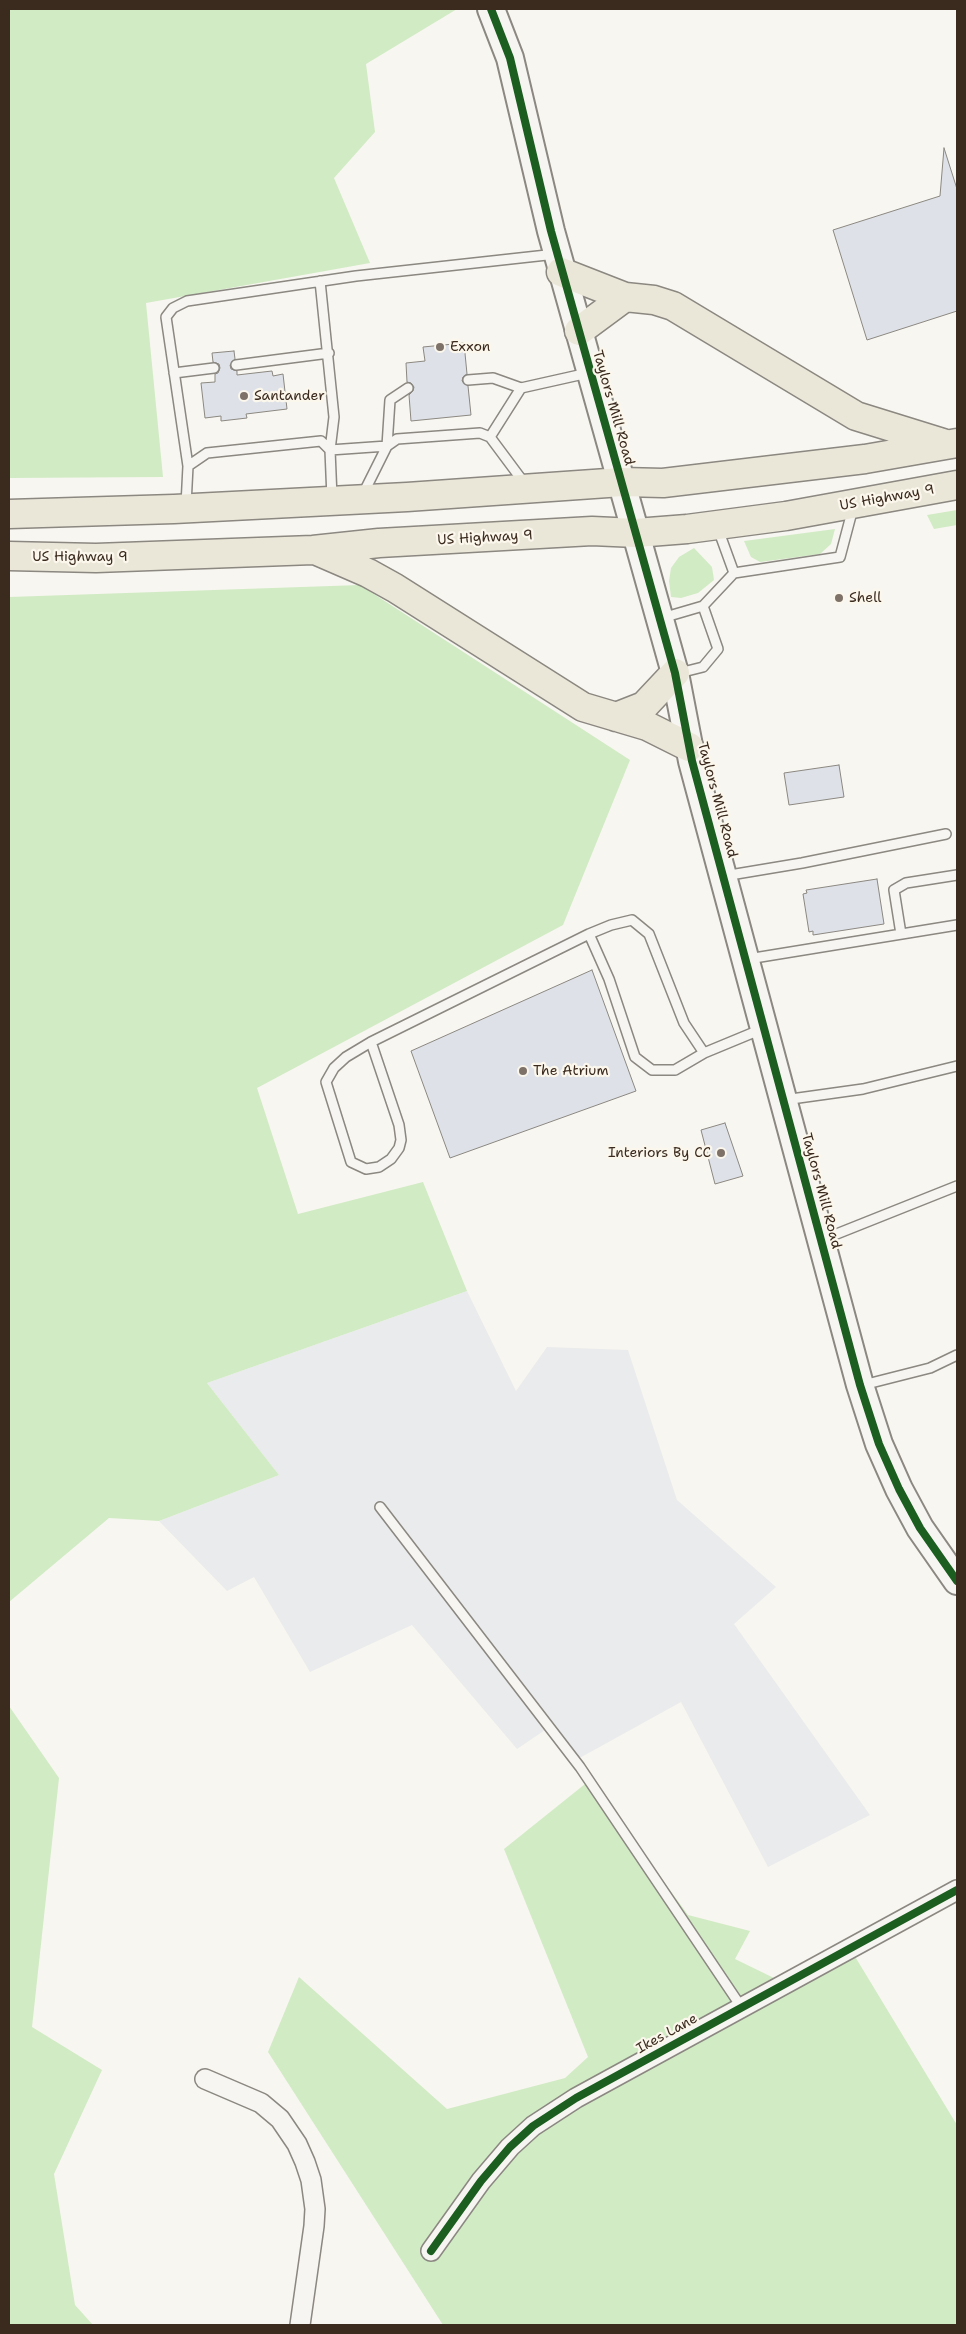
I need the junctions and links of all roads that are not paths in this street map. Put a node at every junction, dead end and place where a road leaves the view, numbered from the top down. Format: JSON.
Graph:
{"nodes":[{"id":1,"x":491,"y":9,"type":"edge"},
{"id":2,"x":559,"y":263,"type":"junction"},
{"id":3,"x":320,"y":281,"type":"junction"},
{"id":4,"x":625,"y":297,"type":"junction"},
{"id":5,"x":579,"y":331,"type":"junction"},
{"id":6,"x":329,"y":353,"type":"junction"},
{"id":7,"x":236,"y":365,"type":"dead end"},
{"id":8,"x":214,"y":368,"type":"dead end"},
{"id":9,"x":174,"y":373,"type":"junction"},
{"id":10,"x":590,"y":373,"type":"junction"},
{"id":11,"x":468,"y":380,"type":"dead end"},
{"id":12,"x":408,"y":388,"type":"dead end"},
{"id":13,"x":521,"y":388,"type":"junction"},
{"id":14,"x":490,"y":437,"type":"junction"},
{"id":15,"x":953,"y":444,"type":"edge"},
{"id":16,"x":387,"y":446,"type":"junction"},
{"id":17,"x":330,"y":450,"type":"junction"},
{"id":18,"x":188,"y":466,"type":"junction"},
{"id":19,"x":622,"y":482,"type":"junction"},
{"id":20,"x":957,"y":485,"type":"edge"},
{"id":21,"x":528,"y":489,"type":"junction"},
{"id":22,"x":360,"y":499,"type":"junction"},
{"id":23,"x":332,"y":501,"type":"junction"},
{"id":24,"x":854,"y":503,"type":"junction"},
{"id":25,"x":186,"y":508,"type":"junction"},
{"id":26,"x":9,"y":514,"type":"edge"},
{"id":27,"x":717,"y":525,"type":"junction"},
{"id":28,"x":636,"y":533,"type":"junction"},
{"id":29,"x":313,"y":550,"type":"junction"},
{"id":30,"x":9,"y":556,"type":"edge"},
{"id":31,"x":734,"y":573,"type":"junction"},
{"id":32,"x":703,"y":606,"type":"junction"},
{"id":33,"x":660,"y":619,"type":"junction"},
{"id":34,"x":675,"y":674,"type":"junction"},
{"id":35,"x":616,"y":717,"type":"junction"},
{"id":36,"x":689,"y":747,"type":"junction"},
{"id":37,"x":946,"y":834,"type":"dead end"},
{"id":38,"x":957,"y":875,"type":"edge"},
{"id":39,"x":724,"y":876,"type":"junction"},
{"id":40,"x":957,"y":925,"type":"edge"},
{"id":41,"x":589,"y":934,"type":"junction"},
{"id":42,"x":901,"y":934,"type":"junction"},
{"id":43,"x":746,"y":960,"type":"junction"},
{"id":44,"x":764,"y":1028,"type":"junction"},
{"id":45,"x":371,"y":1042,"type":"junction"},
{"id":46,"x":704,"y":1053,"type":"junction"},
{"id":47,"x":957,"y":1066,"type":"edge"},
{"id":48,"x":784,"y":1100,"type":"junction"},
{"id":49,"x":957,"y":1186,"type":"edge"},
{"id":50,"x":821,"y":1240,"type":"junction"},
{"id":51,"x":957,"y":1356,"type":"edge"},
{"id":52,"x":860,"y":1385,"type":"junction"},
{"id":53,"x":380,"y":1507,"type":"dead end"},
{"id":54,"x":957,"y":1581,"type":"edge"},
{"id":55,"x":957,"y":1890,"type":"edge"},
{"id":56,"x":742,"y":2008,"type":"junction"},
{"id":57,"x":205,"y":2079,"type":"dead end"},
{"id":58,"x":431,"y":2251,"type":"dead end"},
{"id":59,"x":300,"y":2325,"type":"edge"}],
"edges":[{"from":1,"to":2,"type":"street","name":"Taylors Mill Road"},
{"from":2,"to":3,"type":"lane"},
{"from":2,"to":4,"type":"highway"},
{"from":2,"to":5,"type":"street","name":"Taylors Mill Road"},
{"from":3,"to":6,"type":"lane"},
{"from":3,"to":9,"type":"lane"},
{"from":4,"to":5,"type":"highway"},
{"from":4,"to":15,"type":"highway"},
{"from":5,"to":10,"type":"street","name":"Taylors Mill Road"},
{"from":6,"to":7,"type":"lane"},
{"from":6,"to":17,"type":"lane"},
{"from":8,"to":9,"type":"lane"},
{"from":9,"to":18,"type":"lane"},
{"from":10,"to":13,"type":"lane"},
{"from":10,"to":19,"type":"street","name":"Taylors Mill Road"},
{"from":11,"to":13,"type":"lane"},
{"from":12,"to":16,"type":"lane"},
{"from":13,"to":14,"type":"lane"},
{"from":14,"to":16,"type":"lane"},
{"from":14,"to":21,"type":"lane"},
{"from":15,"to":19,"type":"highway"},
{"from":16,"to":17,"type":"lane"},
{"from":16,"to":22,"type":"lane"},
{"from":17,"to":18,"type":"lane"},
{"from":17,"to":23,"type":"lane"},
{"from":18,"to":25,"type":"lane"},
{"from":19,"to":21,"type":"highway"},
{"from":19,"to":28,"type":"street","name":"Taylors Mill Road"},
{"from":20,"to":24,"type":"highway","name":"US Highway 9"},
{"from":21,"to":22,"type":"highway"},
{"from":22,"to":23,"type":"highway"},
{"from":23,"to":25,"type":"highway"},
{"from":24,"to":27,"type":"highway","name":"US Highway 9"},
{"from":24,"to":31,"type":"lane"},
{"from":25,"to":26,"type":"highway"},
{"from":27,"to":28,"type":"highway","name":"US Highway 9"},
{"from":27,"to":31,"type":"lane"},
{"from":28,"to":29,"type":"highway","name":"US Highway 9"},
{"from":28,"to":33,"type":"street","name":"Taylors Mill Road"},
{"from":29,"to":30,"type":"highway","name":"US Highway 9"},
{"from":29,"to":35,"type":"highway"},
{"from":31,"to":32,"type":"lane"},
{"from":32,"to":33,"type":"lane"},
{"from":32,"to":34,"type":"lane"},
{"from":33,"to":34,"type":"street","name":"Taylors Mill Road"},
{"from":34,"to":35,"type":"highway"},
{"from":34,"to":36,"type":"street","name":"Taylors Mill Road"},
{"from":35,"to":36,"type":"highway"},
{"from":36,"to":39,"type":"street","name":"Taylors Mill Road"},
{"from":37,"to":39,"type":"lane"},
{"from":38,"to":42,"type":"lane"},
{"from":39,"to":43,"type":"street","name":"Taylors Mill Road"},
{"from":40,"to":42,"type":"lane"},
{"from":41,"to":45,"type":"lane"},
{"from":41,"to":46,"type":"lane"},
{"from":41,"to":46,"type":"lane"},
{"from":42,"to":43,"type":"lane"},
{"from":43,"to":44,"type":"street","name":"Taylors Mill Road"},
{"from":44,"to":46,"type":"lane"},
{"from":44,"to":48,"type":"street","name":"Taylors Mill Road"},
{"from":45,"to":45,"type":"lane"},
{"from":47,"to":48,"type":"lane"},
{"from":48,"to":50,"type":"street","name":"Taylors Mill Road"},
{"from":49,"to":50,"type":"lane"},
{"from":50,"to":52,"type":"street","name":"Taylors Mill Road"},
{"from":51,"to":52,"type":"lane"},
{"from":52,"to":54,"type":"street","name":"Taylors Mill Road"},
{"from":53,"to":56,"type":"lane"},
{"from":55,"to":56,"type":"street","name":"Ikes Lane"},
{"from":56,"to":58,"type":"street","name":"Ikes Lane"},
{"from":57,"to":59,"type":"street"}]}
